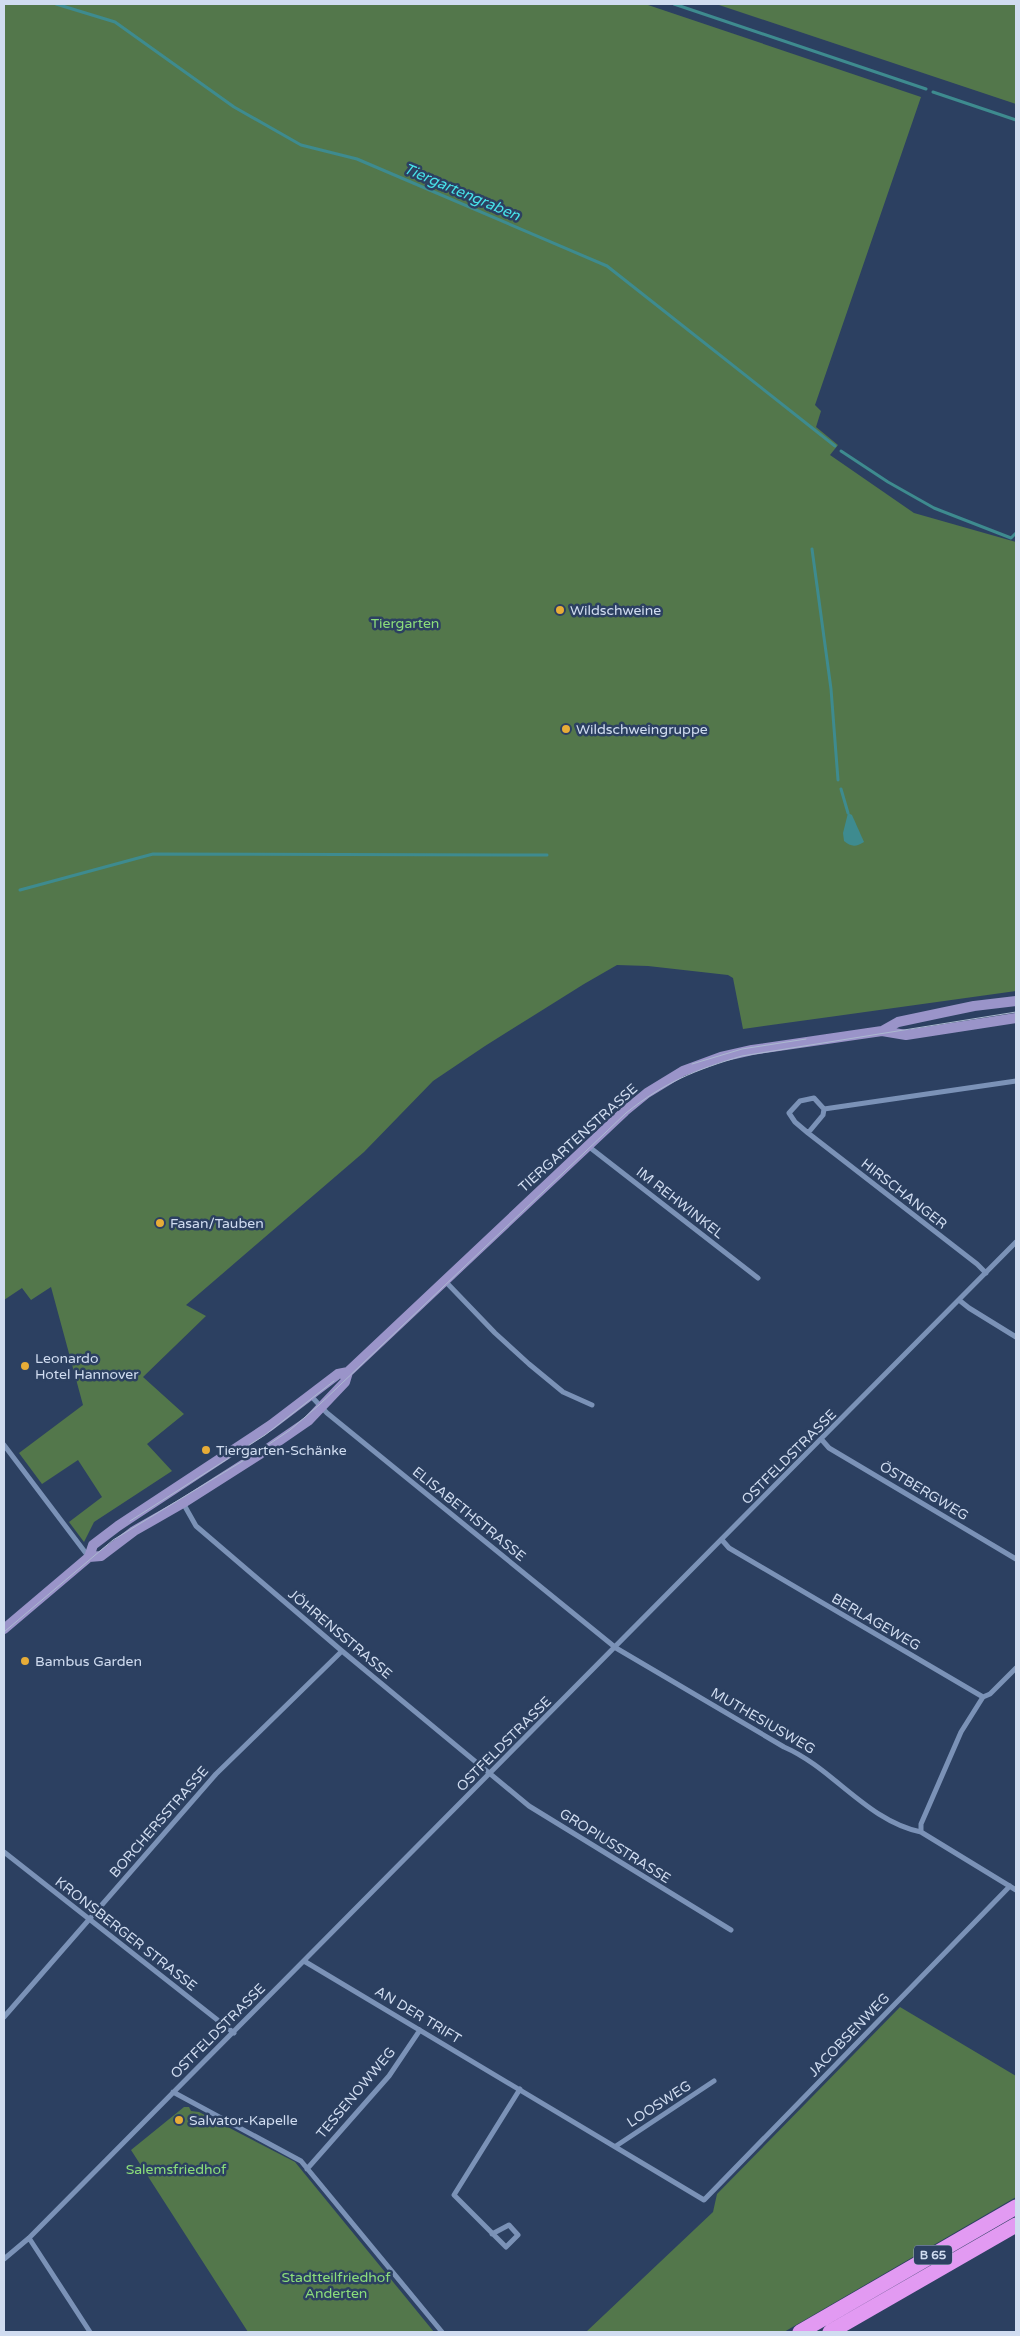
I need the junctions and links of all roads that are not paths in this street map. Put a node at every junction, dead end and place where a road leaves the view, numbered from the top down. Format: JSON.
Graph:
{"nodes":[{"id":1,"x":1016,"y":1000,"type":"edge"},
{"id":2,"x":1016,"y":1018,"type":"edge"},
{"id":3,"x":882,"y":1031,"type":"junction"},
{"id":4,"x":1016,"y":1081,"type":"edge"},
{"id":5,"x":824,"y":1109,"type":"junction"},
{"id":6,"x":808,"y":1133,"type":"junction"},
{"id":7,"x":588,"y":1146,"type":"junction"},
{"id":8,"x":1016,"y":1242,"type":"edge"},
{"id":9,"x":986,"y":1273,"type":"junction"},
{"id":10,"x":758,"y":1278,"type":"dead end"},
{"id":11,"x":445,"y":1280,"type":"junction"},
{"id":12,"x":959,"y":1300,"type":"junction"},
{"id":13,"x":1016,"y":1336,"type":"edge"},
{"id":14,"x":348,"y":1372,"type":"junction"},
{"id":15,"x":311,"y":1396,"type":"junction"},
{"id":16,"x":592,"y":1405,"type":"dead end"},
{"id":17,"x":321,"y":1407,"type":"junction"},
{"id":18,"x":822,"y":1440,"type":"junction"},
{"id":19,"x":4,"y":1445,"type":"edge"},
{"id":20,"x":183,"y":1504,"type":"junction"},
{"id":21,"x":722,"y":1540,"type":"junction"},
{"id":22,"x":89,"y":1557,"type":"junction"},
{"id":23,"x":1016,"y":1559,"type":"edge"},
{"id":24,"x":4,"y":1629,"type":"edge"},
{"id":25,"x":616,"y":1648,"type":"junction"},
{"id":26,"x":342,"y":1651,"type":"junction"},
{"id":27,"x":1016,"y":1668,"type":"edge"},
{"id":28,"x":983,"y":1698,"type":"junction"},
{"id":29,"x":490,"y":1774,"type":"junction"},
{"id":30,"x":921,"y":1832,"type":"junction"},
{"id":31,"x":4,"y":1852,"type":"edge"},
{"id":32,"x":1010,"y":1886,"type":"junction"},
{"id":33,"x":1016,"y":1890,"type":"edge"},
{"id":34,"x":88,"y":1920,"type":"junction"},
{"id":35,"x":731,"y":1930,"type":"dead end"},
{"id":36,"x":304,"y":1961,"type":"junction"},
{"id":37,"x":4,"y":2017,"type":"edge"},
{"id":38,"x":420,"y":2030,"type":"junction"},
{"id":39,"x":234,"y":2033,"type":"junction"},
{"id":40,"x":714,"y":2082,"type":"dead end"},
{"id":41,"x":520,"y":2089,"type":"junction"},
{"id":42,"x":173,"y":2092,"type":"junction"},
{"id":43,"x":616,"y":2146,"type":"junction"},
{"id":44,"x":307,"y":2169,"type":"junction"},
{"id":45,"x":704,"y":2200,"type":"joint"},
{"id":46,"x":1016,"y":2207,"type":"edge"},
{"id":47,"x":1016,"y":2225,"type":"edge"},
{"id":48,"x":492,"y":2234,"type":"junction"},
{"id":49,"x":30,"y":2238,"type":"junction"},
{"id":50,"x":4,"y":2259,"type":"edge"},
{"id":51,"x":854,"y":2309,"type":"junction"},
{"id":52,"x":90,"y":2332,"type":"edge"},
{"id":53,"x":442,"y":2332,"type":"edge"},
{"id":54,"x":800,"y":2332,"type":"edge"},
{"id":55,"x":830,"y":2332,"type":"edge"}],
"edges":[{"from":1,"to":3,"type":"main road","name":"TIERGARTENSTRASSE"},
{"from":2,"to":3,"type":"main road","name":"TIERGARTENSTRASSE"},
{"from":3,"to":7,"type":"main road","name":"TIERGARTENSTRASSE"},
{"from":4,"to":5,"type":"street"},
{"from":5,"to":6,"type":"street"},
{"from":5,"to":6,"type":"street","name":"HIRSCHANGER"},
{"from":6,"to":9,"type":"street","name":"HIRSCHANGER"},
{"from":7,"to":10,"type":"street","name":"IM REHWINKEL"},
{"from":7,"to":11,"type":"main road","name":"TIERGARTENSTRASSE"},
{"from":8,"to":9,"type":"street","name":"OSTFELDSTRASSE"},
{"from":9,"to":12,"type":"street","name":"OSTFELDSTRASSE"},
{"from":11,"to":14,"type":"main road","name":"TIERGARTENSTRASSE"},
{"from":11,"to":16,"type":"street"},
{"from":12,"to":13,"type":"street"},
{"from":12,"to":18,"type":"street","name":"OSTFELDSTRASSE"},
{"from":14,"to":15,"type":"main road","name":"TIERGARTENSTRASSE"},
{"from":14,"to":17,"type":"main road","name":"TIERGARTENSTRASSE"},
{"from":15,"to":17,"type":"street","name":"ELISABETHSTRASSE"},
{"from":15,"to":22,"type":"main road","name":"TIERGARTENSTRASSE"},
{"from":17,"to":20,"type":"main road","name":"TIERGARTENSTRASSE"},
{"from":17,"to":25,"type":"street","name":"ELISABETHSTRASSE"},
{"from":18,"to":21,"type":"street","name":"OSTFELDSTRASSE"},
{"from":18,"to":23,"type":"street","name":"ÖSTBERGWEG"},
{"from":19,"to":22,"type":"street"},
{"from":20,"to":22,"type":"main road","name":"TIERGARTENSTRASSE"},
{"from":20,"to":26,"type":"street","name":"JÖHRENSSTRASSE"},
{"from":21,"to":25,"type":"street","name":"OSTFELDSTRASSE"},
{"from":21,"to":28,"type":"street","name":"BERLAGEWEG"},
{"from":22,"to":24,"type":"main road","name":"TIERGARTENSTRASSE"},
{"from":25,"to":29,"type":"street","name":"OSTFELDSTRASSE"},
{"from":25,"to":30,"type":"street","name":"MUTHESIUSWEG"},
{"from":26,"to":29,"type":"street","name":"JÖHRENSSTRASSE"},
{"from":26,"to":34,"type":"street","name":"BORCHERSSTRASSE"},
{"from":27,"to":28,"type":"street"},
{"from":28,"to":30,"type":"street"},
{"from":29,"to":35,"type":"street","name":"GROPIUSSTRASSE"},
{"from":29,"to":36,"type":"street","name":"OSTFELDSTRASSE"},
{"from":30,"to":32,"type":"street","name":"MUTHESIUSWEG"},
{"from":31,"to":34,"type":"street","name":"KRONSBERGER STRASSE"},
{"from":32,"to":33,"type":"street","name":"MUTHESIUSWEG"},
{"from":32,"to":45,"type":"street","name":"JACOBSENWEG"},
{"from":34,"to":37,"type":"street","name":"BORCHERSSTRASSE"},
{"from":34,"to":39,"type":"street","name":"KRONSBERGER STRASSE"},
{"from":36,"to":38,"type":"street","name":"AN DER TRIFT"},
{"from":36,"to":39,"type":"street","name":"OSTFELDSTRASSE"},
{"from":38,"to":41,"type":"street","name":"AN DER TRIFT"},
{"from":38,"to":44,"type":"street","name":"TESSENOWWEG"},
{"from":39,"to":42,"type":"street","name":"OSTFELDSTRASSE"},
{"from":40,"to":43,"type":"street","name":"LOOSWEG"},
{"from":41,"to":43,"type":"street","name":"AN DER TRIFT"},
{"from":41,"to":48,"type":"street"},
{"from":42,"to":44,"type":"street"},
{"from":42,"to":49,"type":"street","name":"OSTFELDSTRASSE"},
{"from":43,"to":45,"type":"street","name":"AN DER TRIFT"},
{"from":44,"to":53,"type":"street"},
{"from":46,"to":51,"type":"highway","number":"B 65"},
{"from":47,"to":51,"type":"highway","number":"B 65"},
{"from":48,"to":48,"type":"street"},
{"from":49,"to":50,"type":"street","name":"OSTFELDSTRASSE"},
{"from":49,"to":52,"type":"street"},
{"from":51,"to":54,"type":"highway","number":"B 65"},
{"from":51,"to":55,"type":"highway","number":"B 65"}]}
